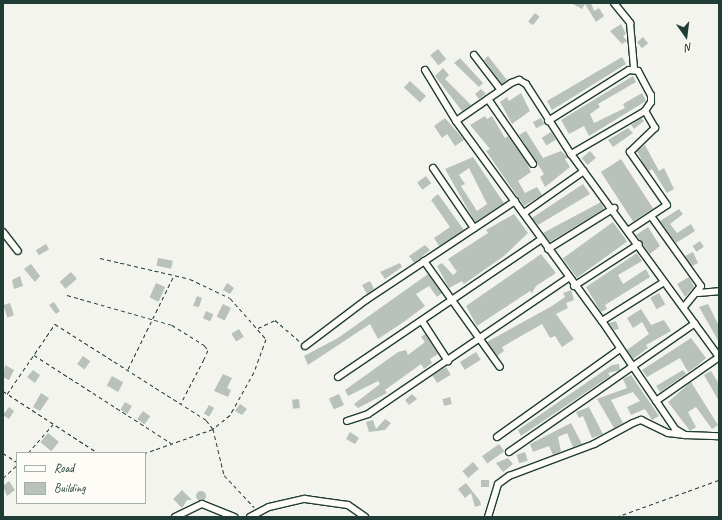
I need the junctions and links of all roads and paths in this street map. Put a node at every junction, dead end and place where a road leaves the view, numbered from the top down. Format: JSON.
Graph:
{"nodes":[{"id":1,"x":614,"y":3,"type":"edge"},
{"id":2,"x":474,"y":55,"type":"dead end"},
{"id":3,"x":634,"y":68,"type":"junction"},
{"id":4,"x":425,"y":70,"type":"dead end"},
{"id":5,"x":501,"y":90,"type":"junction"},
{"id":6,"x":488,"y":99,"type":"junction"},
{"id":7,"x":644,"y":111,"type":"junction"},
{"id":8,"x":456,"y":121,"type":"junction"},
{"id":9,"x":548,"y":121,"type":"junction"},
{"id":10,"x":571,"y":154,"type":"junction"},
{"id":11,"x":533,"y":164,"type":"dead end"},
{"id":12,"x":433,"y":168,"type":"dead end"},
{"id":13,"x":584,"y":171,"type":"junction"},
{"id":14,"x":515,"y":201,"type":"junction"},
{"id":15,"x":614,"y":208,"type":"junction"},
{"id":16,"x":524,"y":213,"type":"junction"},
{"id":17,"x":651,"y":216,"type":"junction"},
{"id":18,"x":474,"y":228,"type":"junction"},
{"id":19,"x":629,"y":230,"type":"junction"},
{"id":20,"x":3,"y":232,"type":"edge"},
{"id":21,"x":542,"y":240,"type":"junction"},
{"id":22,"x":639,"y":244,"type":"junction"},
{"id":23,"x":548,"y":249,"type":"junction"},
{"id":24,"x":18,"y":251,"type":"dead end"},
{"id":25,"x":100,"y":258,"type":"dead end"},
{"id":26,"x":424,"y":261,"type":"junction"},
{"id":27,"x":174,"y":275,"type":"junction"},
{"id":28,"x":568,"y":278,"type":"junction"},
{"id":29,"x":664,"y":282,"type":"junction"},
{"id":30,"x":574,"y":286,"type":"junction"},
{"id":31,"x":719,"y":291,"type":"edge"},
{"id":32,"x":698,"y":293,"type":"junction"},
{"id":33,"x":67,"y":295,"type":"dead end"},
{"id":34,"x":453,"y":300,"type":"junction"},
{"id":35,"x":684,"y":307,"type":"junction"},
{"id":36,"x":153,"y":320,"type":"junction"},
{"id":37,"x":422,"y":321,"type":"junction"},
{"id":38,"x":602,"y":321,"type":"junction"},
{"id":39,"x":695,"y":323,"type":"junction"},
{"id":40,"x":257,"y":328,"type":"junction"},
{"id":41,"x":480,"y":339,"type":"junction"},
{"id":42,"x":305,"y":346,"type":"joint"},
{"id":43,"x":620,"y":349,"type":"junction"},
{"id":44,"x":34,"y":355,"type":"junction"},
{"id":45,"x":719,"y":357,"type":"edge"},
{"id":46,"x":448,"y":361,"type":"junction"},
{"id":47,"x":633,"y":366,"type":"junction"},
{"id":48,"x":500,"y":367,"type":"dead end"},
{"id":49,"x":127,"y":370,"type":"junction"},
{"id":50,"x":338,"y":377,"type":"dead end"},
{"id":51,"x":3,"y":391,"type":"edge"},
{"id":52,"x":7,"y":394,"type":"junction"},
{"id":53,"x":656,"y":401,"type":"junction"},
{"id":54,"x":180,"y":403,"type":"junction"},
{"id":55,"x":347,"y":421,"type":"dead end"},
{"id":56,"x":53,"y":424,"type":"junction"},
{"id":57,"x":213,"y":429,"type":"junction"},
{"id":58,"x":685,"y":435,"type":"junction"},
{"id":59,"x":719,"y":436,"type":"edge"},
{"id":60,"x":497,"y":437,"type":"dead end"},
{"id":61,"x":172,"y":443,"type":"junction"},
{"id":62,"x":29,"y":452,"type":"edge"},
{"id":63,"x":96,"y":452,"type":"edge"},
{"id":64,"x":509,"y":452,"type":"dead end"},
{"id":65,"x":3,"y":453,"type":"edge"},
{"id":66,"x":146,"y":453,"type":"edge"},
{"id":67,"x":16,"y":461,"type":"edge"},
{"id":68,"x":16,"y":466,"type":"edge"},
{"id":69,"x":3,"y":478,"type":"edge"},
{"id":70,"x":719,"y":480,"type":"edge"},
{"id":71,"x":259,"y":511,"type":"junction"},
{"id":72,"x":175,"y":517,"type":"edge"},
{"id":73,"x":234,"y":517,"type":"edge"},
{"id":74,"x":250,"y":517,"type":"edge"},
{"id":75,"x":365,"y":517,"type":"edge"},
{"id":76,"x":488,"y":517,"type":"edge"},
{"id":77,"x":616,"y":517,"type":"edge"}],
"edges":[{"from":1,"to":3,"type":"street"},
{"from":2,"to":5,"type":"street"},
{"from":3,"to":7,"type":"street"},
{"from":3,"to":9,"type":"street"},
{"from":4,"to":8,"type":"street"},
{"from":5,"to":6,"type":"street"},
{"from":5,"to":9,"type":"street"},
{"from":6,"to":8,"type":"street"},
{"from":6,"to":11,"type":"street"},
{"from":7,"to":10,"type":"street"},
{"from":7,"to":17,"type":"street"},
{"from":8,"to":14,"type":"street"},
{"from":9,"to":10,"type":"street"},
{"from":10,"to":13,"type":"street"},
{"from":12,"to":18,"type":"street"},
{"from":13,"to":15,"type":"street"},
{"from":13,"to":16,"type":"street"},
{"from":14,"to":16,"type":"street"},
{"from":14,"to":18,"type":"street"},
{"from":15,"to":19,"type":"street"},
{"from":15,"to":23,"type":"street"},
{"from":16,"to":21,"type":"street"},
{"from":17,"to":19,"type":"street"},
{"from":17,"to":32,"type":"street"},
{"from":18,"to":26,"type":"street"},
{"from":19,"to":22,"type":"street"},
{"from":20,"to":24,"type":"street"},
{"from":21,"to":23,"type":"street"},
{"from":21,"to":34,"type":"street"},
{"from":22,"to":29,"type":"street"},
{"from":22,"to":30,"type":"street"},
{"from":23,"to":28,"type":"street"},
{"from":25,"to":27,"type":"path"},
{"from":26,"to":34,"type":"street"},
{"from":26,"to":42,"type":"street"},
{"from":27,"to":36,"type":"path"},
{"from":27,"to":40,"type":"path"},
{"from":28,"to":30,"type":"street"},
{"from":28,"to":41,"type":"street"},
{"from":29,"to":35,"type":"street"},
{"from":29,"to":38,"type":"street"},
{"from":30,"to":38,"type":"street"},
{"from":31,"to":32,"type":"street"},
{"from":32,"to":35,"type":"street"},
{"from":33,"to":36,"type":"path"},
{"from":34,"to":37,"type":"street"},
{"from":34,"to":41,"type":"street"},
{"from":35,"to":39,"type":"street"},
{"from":36,"to":49,"type":"path"},
{"from":36,"to":54,"type":"path"},
{"from":37,"to":46,"type":"street"},
{"from":37,"to":50,"type":"street"},
{"from":38,"to":43,"type":"street"},
{"from":39,"to":45,"type":"street"},
{"from":39,"to":47,"type":"street"},
{"from":40,"to":42,"type":"path"},
{"from":40,"to":57,"type":"path"},
{"from":41,"to":46,"type":"street"},
{"from":41,"to":48,"type":"street"},
{"from":43,"to":47,"type":"street"},
{"from":43,"to":60,"type":"street"},
{"from":44,"to":49,"type":"path"},
{"from":44,"to":52,"type":"path"},
{"from":44,"to":61,"type":"path"},
{"from":45,"to":53,"type":"street"},
{"from":46,"to":55,"type":"street"},
{"from":47,"to":53,"type":"street"},
{"from":47,"to":64,"type":"street"},
{"from":49,"to":54,"type":"path"},
{"from":51,"to":52,"type":"path"},
{"from":52,"to":56,"type":"path"},
{"from":53,"to":58,"type":"street"},
{"from":54,"to":57,"type":"path"},
{"from":56,"to":62,"type":"path"},
{"from":56,"to":63,"type":"path"},
{"from":57,"to":61,"type":"path"},
{"from":57,"to":71,"type":"path"},
{"from":58,"to":59,"type":"street"},
{"from":58,"to":76,"type":"street"},
{"from":61,"to":66,"type":"path"},
{"from":65,"to":67,"type":"path"},
{"from":68,"to":69,"type":"path"},
{"from":70,"to":77,"type":"path"},
{"from":71,"to":74,"type":"street"},
{"from":71,"to":75,"type":"street"},
{"from":72,"to":73,"type":"street"}]}
